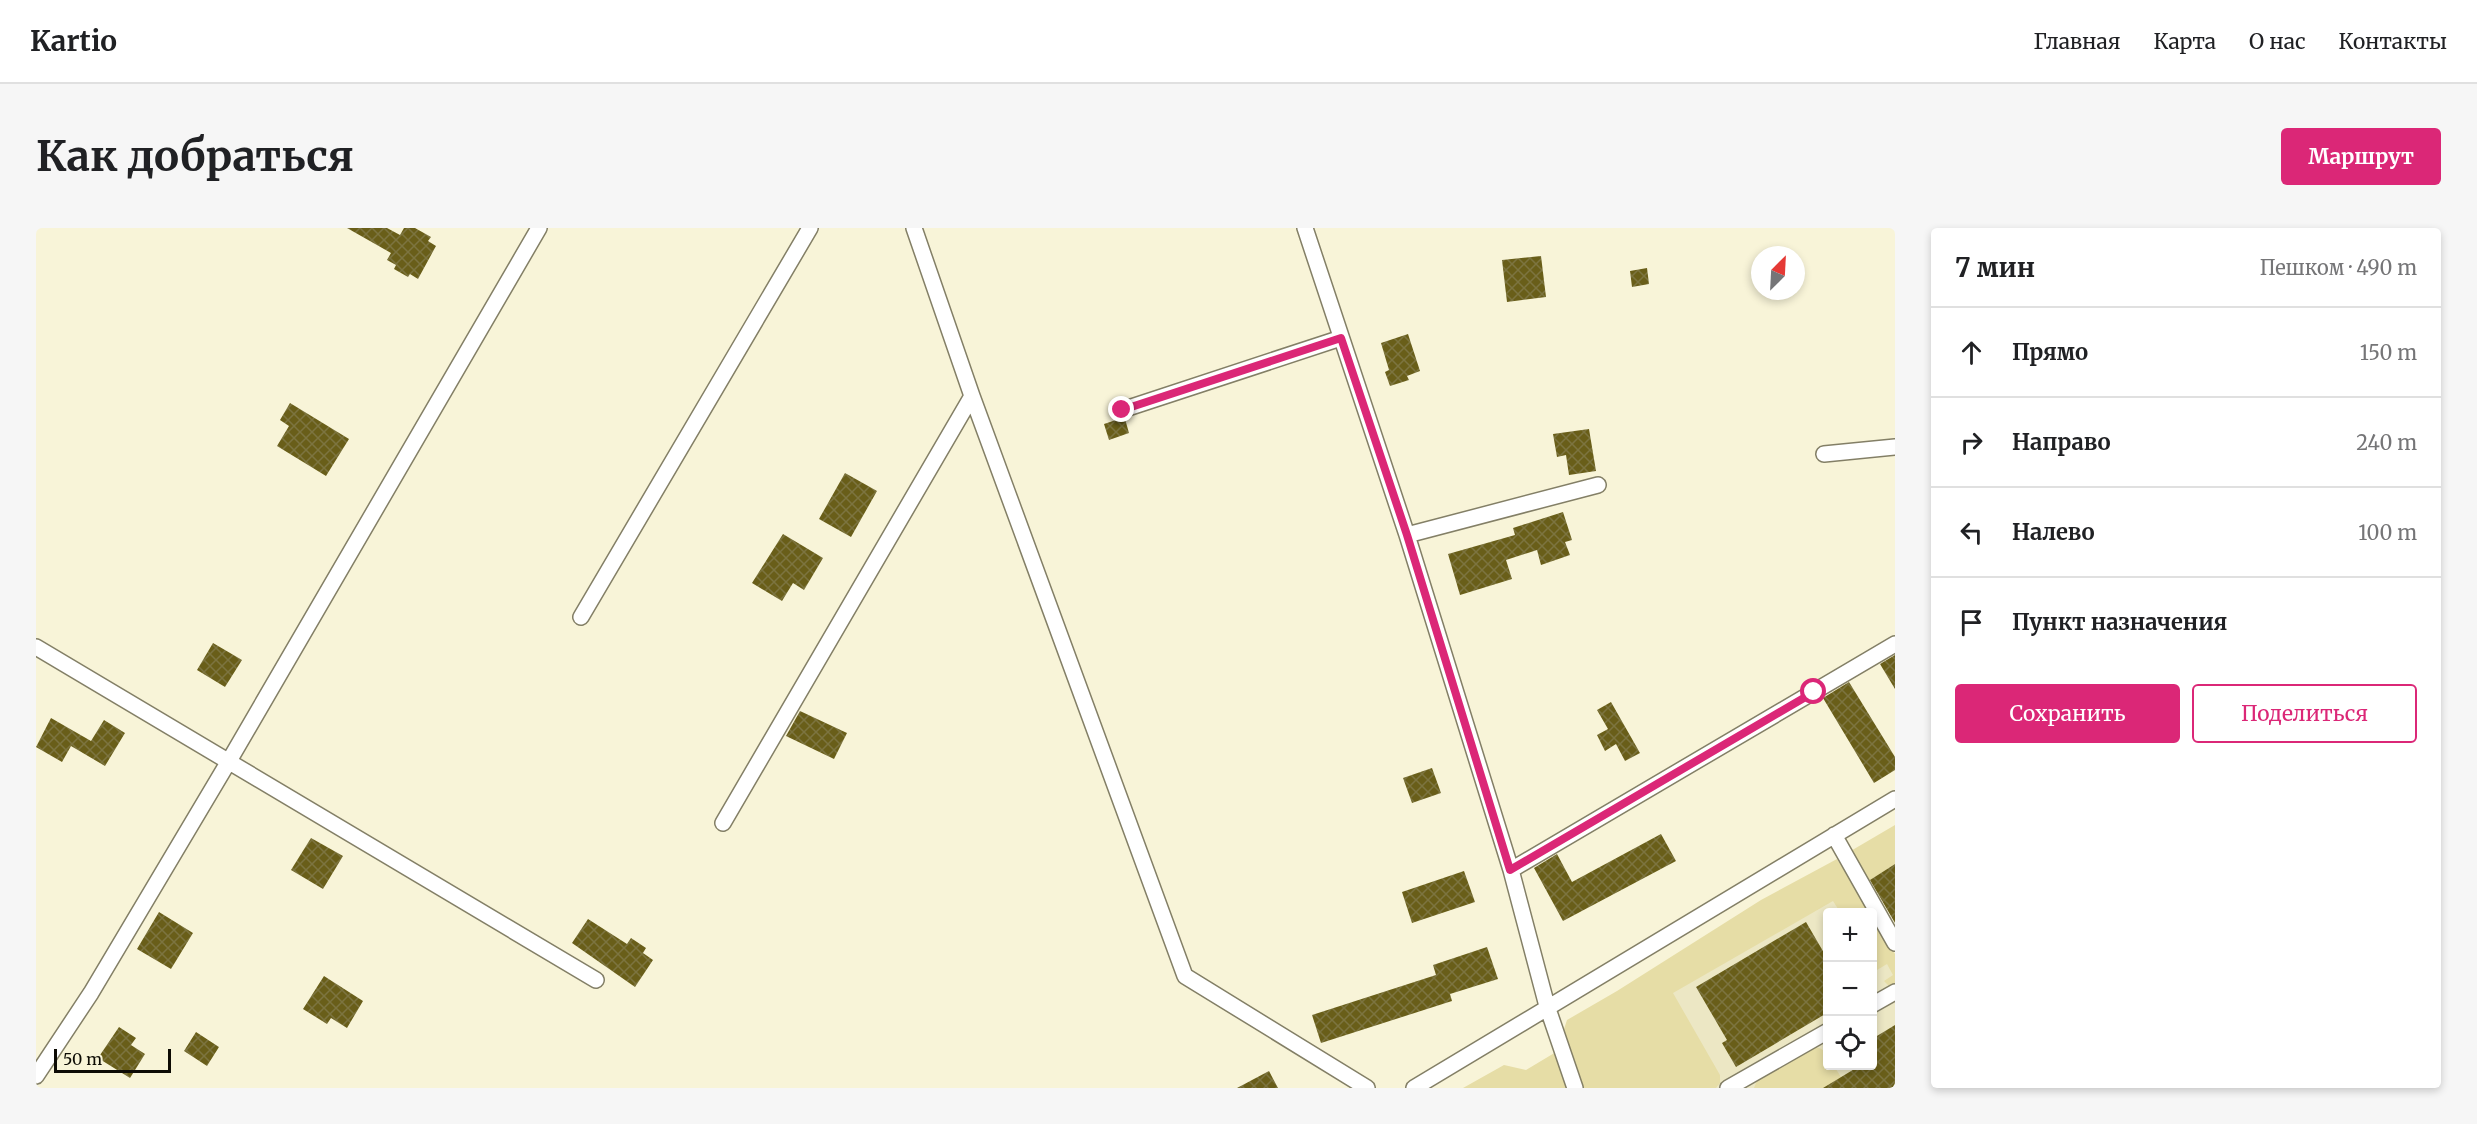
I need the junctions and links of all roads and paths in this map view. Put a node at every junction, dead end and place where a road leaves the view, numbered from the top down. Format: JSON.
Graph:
{"nodes":[{"id":1,"x":539,"y":228,"type":"edge"},
{"id":2,"x":810,"y":228,"type":"edge"},
{"id":3,"x":914,"y":228,"type":"edge"},
{"id":4,"x":1305,"y":228,"type":"edge"},
{"id":5,"x":1341,"y":338,"type":"junction"},
{"id":6,"x":972,"y":396,"type":"junction"},
{"id":7,"x":1122,"y":410,"type":"dead end"},
{"id":8,"x":1895,"y":447,"type":"edge"},
{"id":9,"x":1824,"y":454,"type":"dead end"},
{"id":10,"x":1598,"y":485,"type":"dead end"},
{"id":11,"x":1407,"y":535,"type":"junction"},
{"id":12,"x":581,"y":617,"type":"dead end"},
{"id":13,"x":1895,"y":644,"type":"edge"},
{"id":14,"x":36,"y":647,"type":"edge"},
{"id":15,"x":230,"y":761,"type":"junction"},
{"id":16,"x":1895,"y":799,"type":"edge"},
{"id":17,"x":723,"y":823,"type":"dead end"},
{"id":18,"x":1834,"y":835,"type":"junction"},
{"id":19,"x":1510,"y":870,"type":"junction"},
{"id":20,"x":1895,"y":943,"type":"edge"},
{"id":21,"x":596,"y":980,"type":"dead end"},
{"id":22,"x":1895,"y":992,"type":"edge"},
{"id":23,"x":1877,"y":1002,"type":"edge"},
{"id":24,"x":1547,"y":1006,"type":"junction"},
{"id":25,"x":1823,"y":1033,"type":"edge"},
{"id":26,"x":36,"y":1076,"type":"edge"},
{"id":27,"x":1367,"y":1088,"type":"edge"},
{"id":28,"x":1414,"y":1088,"type":"edge"},
{"id":29,"x":1575,"y":1088,"type":"edge"},
{"id":30,"x":1728,"y":1088,"type":"edge"}],
"edges":[{"from":1,"to":15,"type":"street"},
{"from":2,"to":12,"type":"street"},
{"from":3,"to":6,"type":"street"},
{"from":4,"to":5,"type":"street"},
{"from":5,"to":7,"type":"street"},
{"from":5,"to":11,"type":"street"},
{"from":6,"to":17,"type":"street"},
{"from":6,"to":27,"type":"street"},
{"from":8,"to":9,"type":"street"},
{"from":10,"to":11,"type":"street"},
{"from":11,"to":19,"type":"street"},
{"from":13,"to":19,"type":"street"},
{"from":14,"to":15,"type":"street"},
{"from":15,"to":21,"type":"street"},
{"from":15,"to":26,"type":"street"},
{"from":16,"to":18,"type":"street"},
{"from":18,"to":20,"type":"street"},
{"from":18,"to":24,"type":"street"},
{"from":19,"to":24,"type":"street"},
{"from":22,"to":23,"type":"street"},
{"from":24,"to":28,"type":"street"},
{"from":24,"to":29,"type":"street"},
{"from":25,"to":30,"type":"street"}]}
